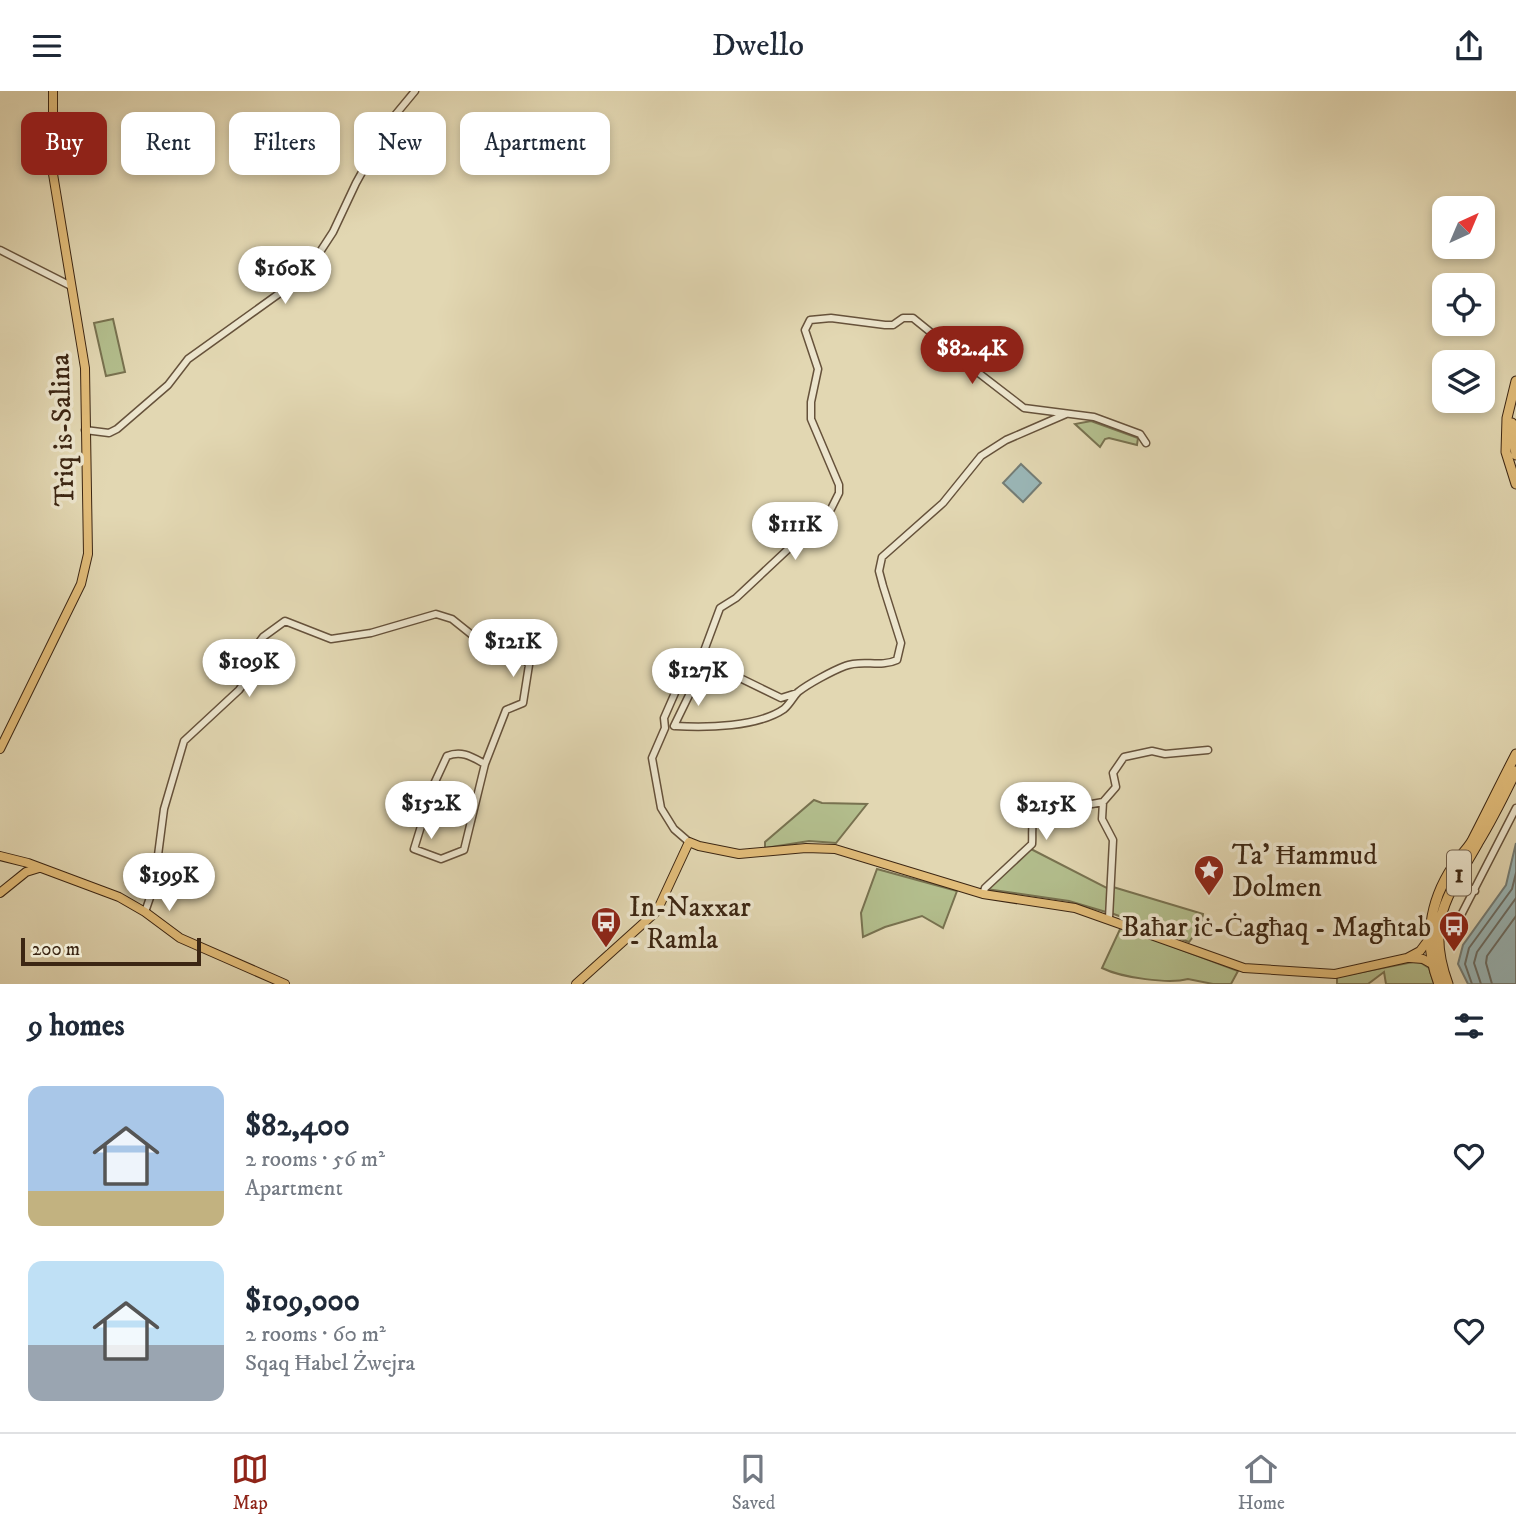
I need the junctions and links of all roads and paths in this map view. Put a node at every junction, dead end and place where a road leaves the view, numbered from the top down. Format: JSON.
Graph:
{"nodes":[{"id":1,"x":53,"y":91,"type":"edge"},
{"id":2,"x":415,"y":91,"type":"edge"},
{"id":3,"x":0,"y":250,"type":"edge"},
{"id":4,"x":71,"y":286,"type":"junction"},
{"id":5,"x":1516,"y":381,"type":"edge"},
{"id":6,"x":1516,"y":397,"type":"edge"},
{"id":7,"x":1070,"y":413,"type":"junction"},
{"id":8,"x":85,"y":430,"type":"junction"},
{"id":9,"x":1146,"y":443,"type":"dead end"},
{"id":10,"x":1516,"y":455,"type":"edge"},
{"id":11,"x":1516,"y":484,"type":"edge"},
{"id":12,"x":701,"y":659,"type":"junction"},
{"id":13,"x":797,"y":693,"type":"junction"},
{"id":14,"x":675,"y":726,"type":"junction"},
{"id":15,"x":665,"y":728,"type":"junction"},
{"id":16,"x":0,"y":749,"type":"edge"},
{"id":17,"x":1208,"y":750,"type":"dead end"},
{"id":18,"x":1516,"y":754,"type":"edge"},
{"id":19,"x":485,"y":764,"type":"junction"},
{"id":20,"x":1516,"y":771,"type":"edge"},
{"id":21,"x":1103,"y":802,"type":"junction"},
{"id":22,"x":1516,"y":808,"type":"edge"},
{"id":23,"x":689,"y":842,"type":"junction"},
{"id":24,"x":0,"y":856,"type":"edge"},
{"id":25,"x":39,"y":867,"type":"junction"},
{"id":26,"x":1454,"y":881,"type":"junction"},
{"id":27,"x":1475,"y":891,"type":"junction"},
{"id":28,"x":0,"y":893,"type":"edge"},
{"id":29,"x":983,"y":894,"type":"junction"},
{"id":30,"x":145,"y":912,"type":"junction"},
{"id":31,"x":1109,"y":918,"type":"junction"},
{"id":32,"x":1457,"y":923,"type":"dead end"},
{"id":33,"x":1429,"y":939,"type":"junction"},
{"id":34,"x":1407,"y":958,"type":"junction"},
{"id":35,"x":1432,"y":964,"type":"junction"},
{"id":36,"x":285,"y":984,"type":"edge"},
{"id":37,"x":576,"y":984,"type":"edge"},
{"id":38,"x":1439,"y":984,"type":"edge"},
{"id":39,"x":1448,"y":984,"type":"edge"}],
"edges":[{"from":1,"to":4,"type":"main road","name":"Triq is-Salina"},
{"from":2,"to":8,"type":"street"},
{"from":3,"to":4,"type":"street"},
{"from":4,"to":8,"type":"main road","name":"Triq is-Salina"},
{"from":5,"to":11,"type":"highway"},
{"from":6,"to":10,"type":"highway"},
{"from":7,"to":9,"type":"street"},
{"from":7,"to":12,"type":"street"},
{"from":7,"to":13,"type":"street"},
{"from":8,"to":16,"type":"main road","name":"Triq is-Salina"},
{"from":12,"to":13,"type":"street"},
{"from":12,"to":14,"type":"street"},
{"from":12,"to":15,"type":"street"},
{"from":13,"to":14,"type":"street"},
{"from":14,"to":15,"type":"street"},
{"from":15,"to":23,"type":"street"},
{"from":17,"to":21,"type":"street"},
{"from":18,"to":33,"type":"highway","number":"1"},
{"from":19,"to":19,"type":"street"},
{"from":19,"to":30,"type":"street"},
{"from":20,"to":26,"type":"highway","number":"1"},
{"from":21,"to":29,"type":"street"},
{"from":21,"to":31,"type":"street"},
{"from":22,"to":27,"type":"street"},
{"from":23,"to":29,"type":"main road"},
{"from":23,"to":37,"type":"main road"},
{"from":24,"to":25,"type":"main road"},
{"from":25,"to":28,"type":"main road"},
{"from":25,"to":30,"type":"main road"},
{"from":26,"to":27,"type":"street"},
{"from":26,"to":39,"type":"highway","number":"1"},
{"from":27,"to":32,"type":"street"},
{"from":29,"to":31,"type":"main road"},
{"from":30,"to":36,"type":"main road"},
{"from":31,"to":34,"type":"main road"},
{"from":33,"to":34,"type":"main road"},
{"from":33,"to":35,"type":"highway","number":"1"},
{"from":34,"to":35,"type":"main road"},
{"from":35,"to":38,"type":"highway","number":"1"}]}
